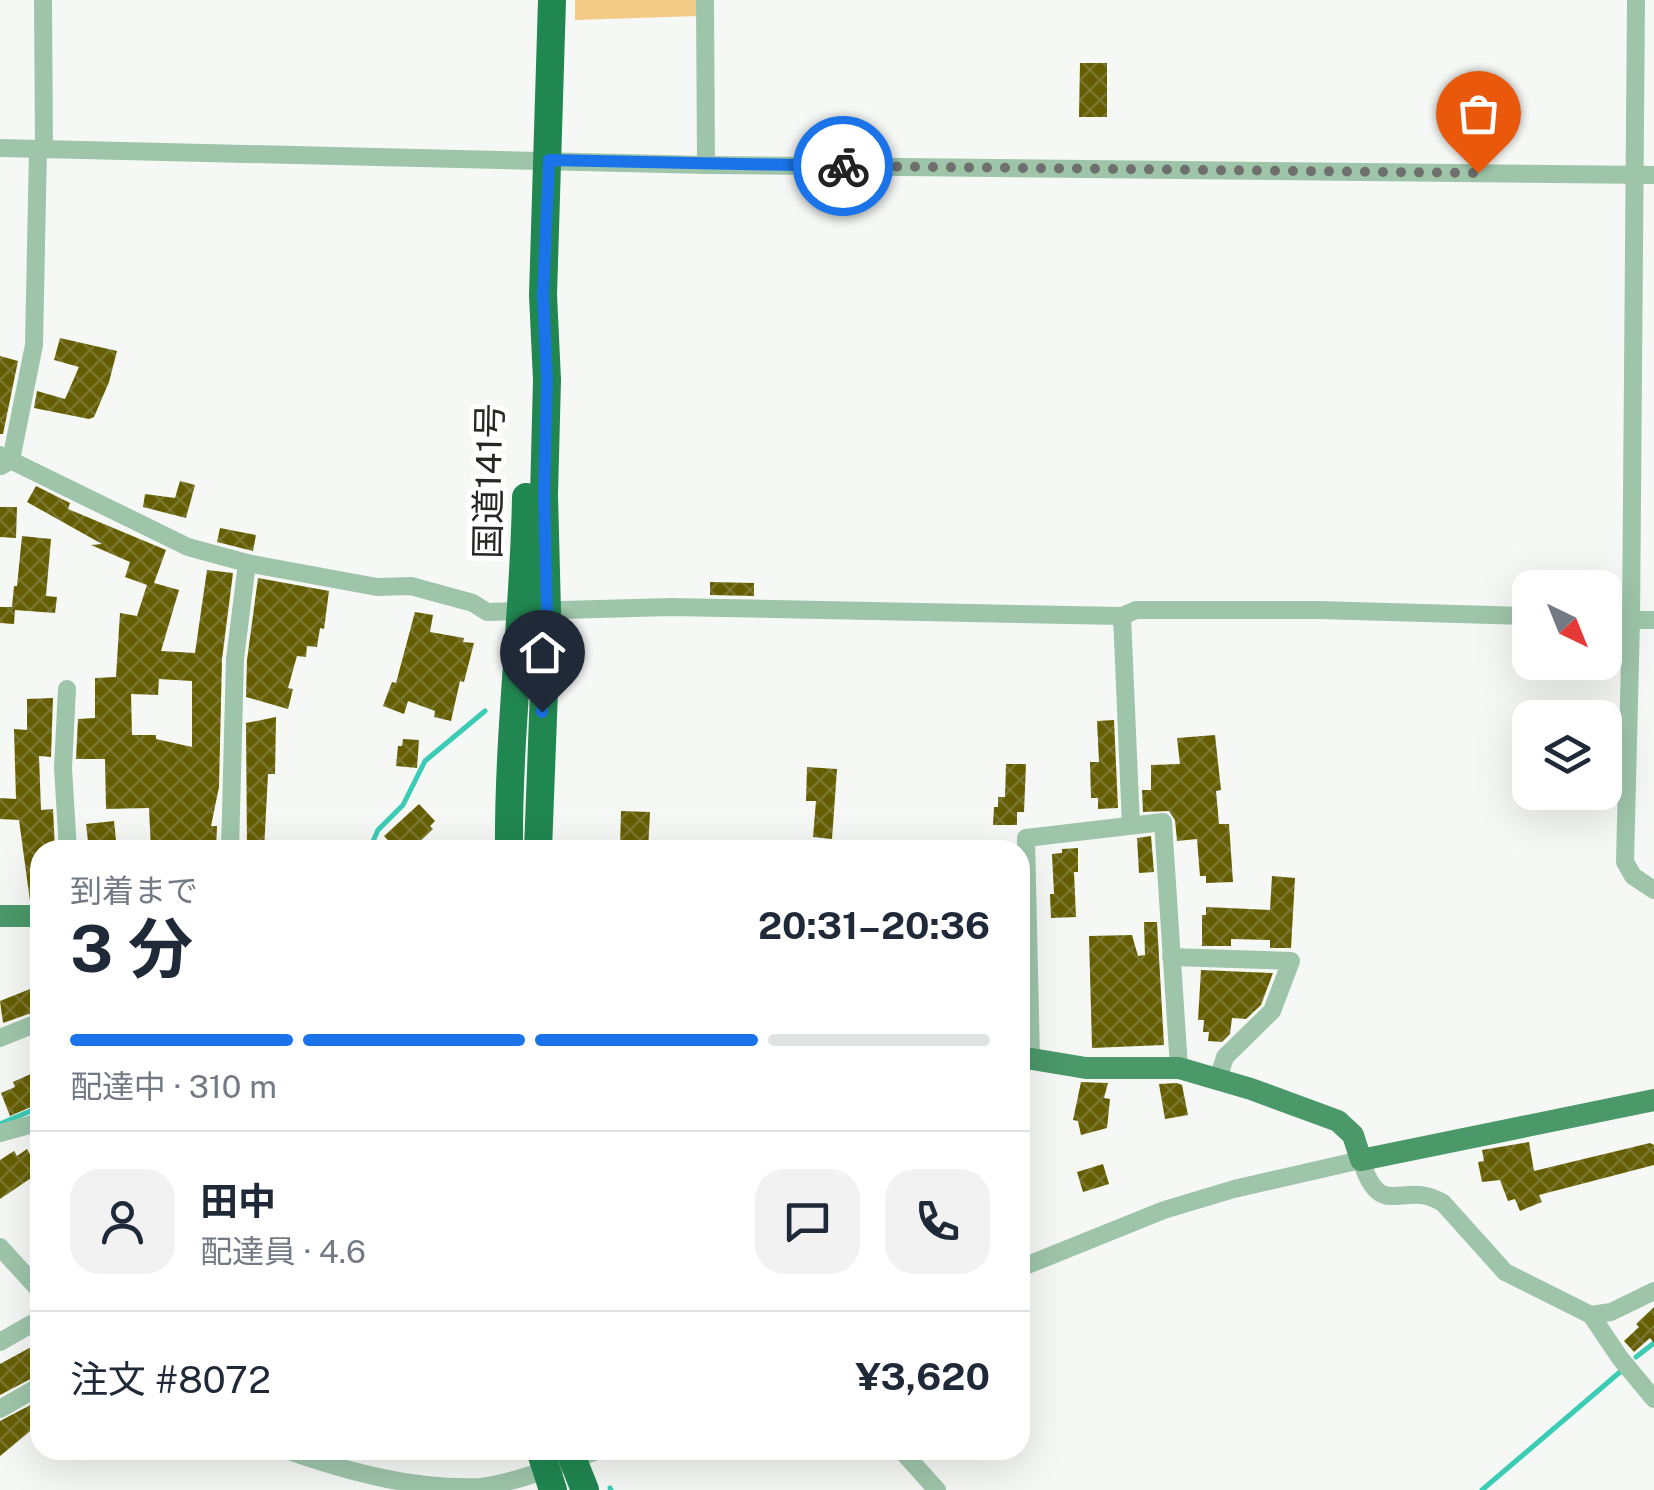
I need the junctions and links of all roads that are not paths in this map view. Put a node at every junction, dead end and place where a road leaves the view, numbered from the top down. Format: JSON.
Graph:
{"nodes":[{"id":1,"x":43,"y":0,"type":"edge"},
{"id":2,"x":552,"y":0,"type":"edge"},
{"id":3,"x":705,"y":0,"type":"edge"},
{"id":4,"x":1636,"y":0,"type":"edge"},
{"id":5,"x":0,"y":148,"type":"edge"},
{"id":6,"x":41,"y":149,"type":"junction"},
{"id":7,"x":549,"y":160,"type":"junction"},
{"id":8,"x":706,"y":165,"type":"junction"},
{"id":9,"x":1645,"y":175,"type":"edge"},
{"id":10,"x":4,"y":460,"type":"edge"},
{"id":11,"x":246,"y":564,"type":"junction"},
{"id":12,"x":535,"y":611,"type":"junction"},
{"id":13,"x":1122,"y":616,"type":"junction"},
{"id":14,"x":1512,"y":616,"type":"edge"},
{"id":15,"x":1654,"y":620,"type":"edge"},
{"id":16,"x":1622,"y":621,"type":"edge"},
{"id":17,"x":1631,"y":621,"type":"junction"},
{"id":18,"x":67,"y":689,"type":"dead end"},
{"id":19,"x":1131,"y":825,"type":"junction"},
{"id":20,"x":67,"y":840,"type":"edge"},
{"id":21,"x":230,"y":840,"type":"edge"},
{"id":22,"x":509,"y":840,"type":"edge"},
{"id":23,"x":538,"y":840,"type":"edge"},
{"id":24,"x":1026,"y":840,"type":"edge"},
{"id":25,"x":1654,"y":890,"type":"edge"},
{"id":26,"x":0,"y":916,"type":"edge"},
{"id":27,"x":30,"y":920,"type":"edge"},
{"id":28,"x":1171,"y":956,"type":"junction"},
{"id":29,"x":30,"y":1026,"type":"edge"},
{"id":30,"x":0,"y":1038,"type":"edge"},
{"id":31,"x":1030,"y":1059,"type":"edge"},
{"id":32,"x":1179,"y":1068,"type":"junction"},
{"id":33,"x":1218,"y":1079,"type":"junction"},
{"id":34,"x":1654,"y":1100,"type":"edge"},
{"id":35,"x":30,"y":1126,"type":"edge"},
{"id":36,"x":0,"y":1133,"type":"edge"},
{"id":37,"x":1361,"y":1160,"type":"junction"},
{"id":38,"x":0,"y":1248,"type":"edge"},
{"id":39,"x":1030,"y":1264,"type":"edge"},
{"id":40,"x":8,"y":1270,"type":"edge"},
{"id":41,"x":30,"y":1284,"type":"edge"},
{"id":42,"x":1654,"y":1291,"type":"edge"},
{"id":43,"x":1592,"y":1315,"type":"junction"},
{"id":44,"x":30,"y":1326,"type":"edge"},
{"id":45,"x":0,"y":1342,"type":"edge"},
{"id":46,"x":30,"y":1392,"type":"edge"},
{"id":47,"x":1654,"y":1398,"type":"edge"},
{"id":48,"x":0,"y":1409,"type":"edge"},
{"id":49,"x":328,"y":1460,"type":"edge"},
{"id":50,"x":581,"y":1460,"type":"edge"},
{"id":51,"x":910,"y":1460,"type":"edge"},
{"id":52,"x":546,"y":1470,"type":"edge"},
{"id":53,"x":584,"y":1490,"type":"edge"},
{"id":54,"x":936,"y":1490,"type":"edge"}],
"edges":[{"from":1,"to":6,"type":"street"},
{"from":2,"to":7,"type":"highway","name":"国道141号"},
{"from":3,"to":8,"type":"street"},
{"from":4,"to":9,"type":"street"},
{"from":5,"to":6,"type":"street"},
{"from":6,"to":7,"type":"street"},
{"from":6,"to":10,"type":"street"},
{"from":7,"to":8,"type":"street"},
{"from":7,"to":12,"type":"highway","name":"国道141号"},
{"from":8,"to":9,"type":"street"},
{"from":9,"to":17,"type":"street"},
{"from":10,"to":11,"type":"street"},
{"from":11,"to":12,"type":"street"},
{"from":11,"to":21,"type":"street"},
{"from":12,"to":13,"type":"street"},
{"from":12,"to":22,"type":"highway","name":"国道141号"},
{"from":12,"to":23,"type":"highway","name":"国道141号"},
{"from":13,"to":14,"type":"street"},
{"from":13,"to":19,"type":"street"},
{"from":15,"to":17,"type":"street"},
{"from":16,"to":17,"type":"street"},
{"from":17,"to":25,"type":"street"},
{"from":18,"to":20,"type":"street"},
{"from":19,"to":24,"type":"street"},
{"from":19,"to":28,"type":"street"},
{"from":26,"to":27,"type":"main road"},
{"from":28,"to":32,"type":"street"},
{"from":28,"to":33,"type":"street"},
{"from":29,"to":30,"type":"street"},
{"from":31,"to":32,"type":"main road"},
{"from":32,"to":33,"type":"main road"},
{"from":33,"to":37,"type":"main road"},
{"from":34,"to":37,"type":"main road"},
{"from":35,"to":36,"type":"street"},
{"from":37,"to":39,"type":"street"},
{"from":37,"to":43,"type":"street"},
{"from":38,"to":40,"type":"street"},
{"from":40,"to":41,"type":"street"},
{"from":42,"to":43,"type":"street"},
{"from":43,"to":47,"type":"street"},
{"from":44,"to":45,"type":"street"},
{"from":46,"to":48,"type":"street"},
{"from":49,"to":52,"type":"street"},
{"from":50,"to":53,"type":"highway"},
{"from":51,"to":54,"type":"street"}]}
